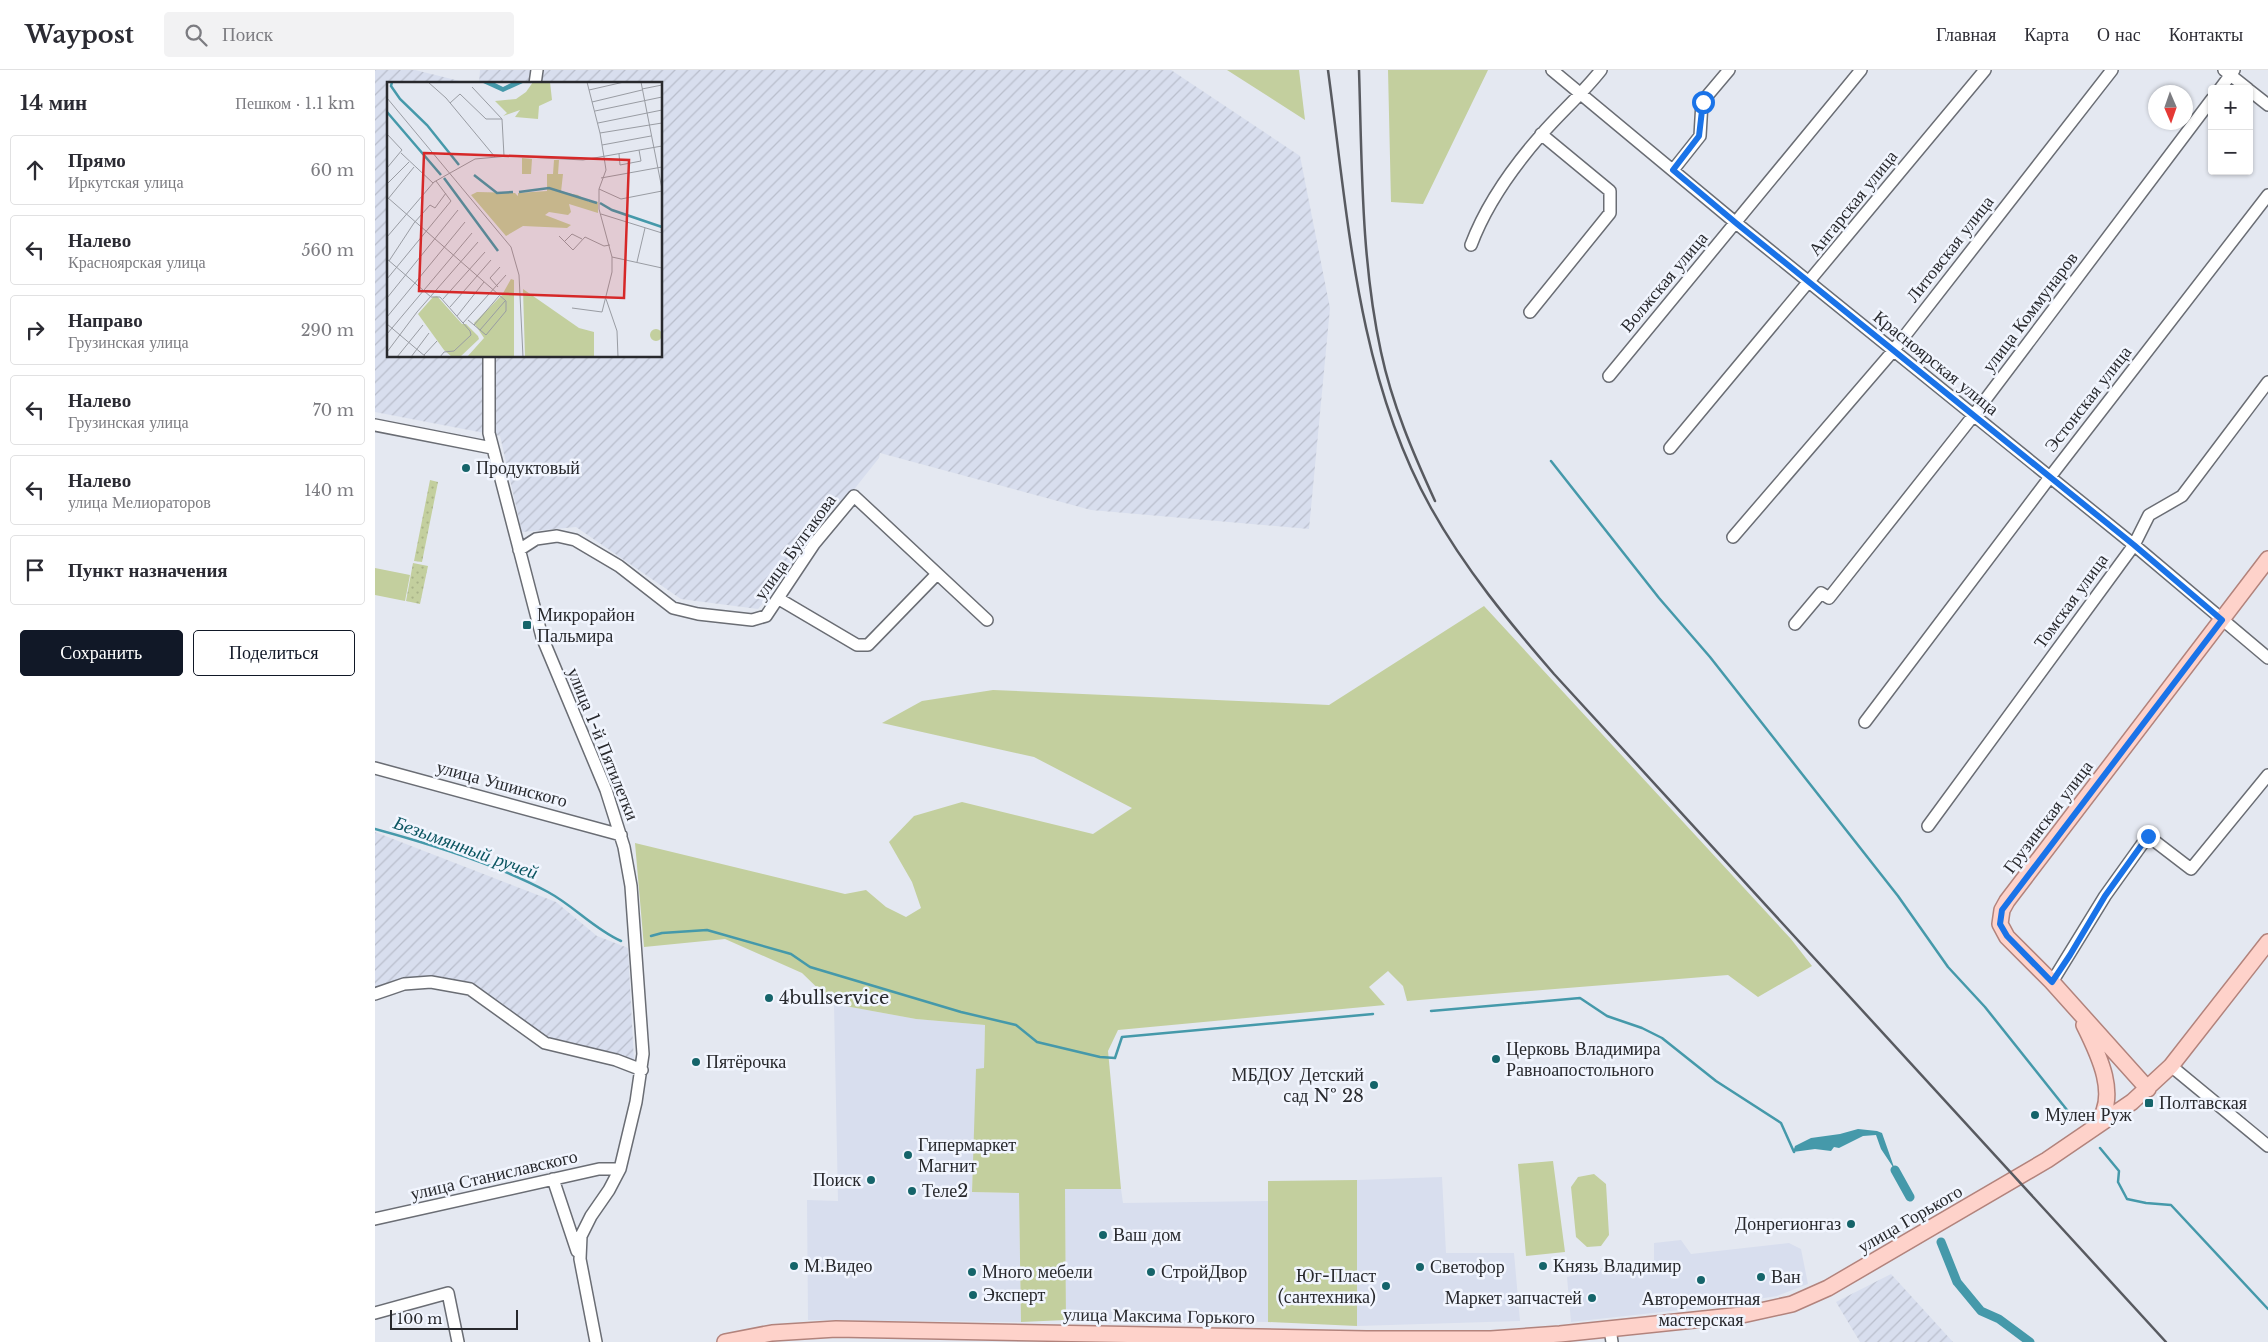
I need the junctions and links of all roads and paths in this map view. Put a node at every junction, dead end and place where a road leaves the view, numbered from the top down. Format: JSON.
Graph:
{"nodes":[{"id":1,"x":1552,"y":70,"type":"edge"},
{"id":2,"x":1601,"y":70,"type":"edge"},
{"id":3,"x":1729,"y":70,"type":"edge"},
{"id":4,"x":1861,"y":70,"type":"edge"},
{"id":5,"x":1985,"y":70,"type":"edge"},
{"id":6,"x":2113,"y":70,"type":"edge"},
{"id":7,"x":2229,"y":72,"type":"edge"},
{"id":8,"x":2222,"y":85,"type":"edge"},
{"id":9,"x":2244,"y":85,"type":"edge"},
{"id":10,"x":1582,"y":93,"type":"junction"},
{"id":11,"x":2253,"y":93,"type":"edge"},
{"id":12,"x":2208,"y":105,"type":"edge"},
{"id":13,"x":2268,"y":105,"type":"edge"},
{"id":14,"x":1541,"y":134,"type":"junction"},
{"id":15,"x":1673,"y":170,"type":"junction"},
{"id":16,"x":2268,"y":195,"type":"edge"},
{"id":17,"x":1736,"y":223,"type":"junction"},
{"id":18,"x":1471,"y":245,"type":"dead end"},
{"id":19,"x":1810,"y":283,"type":"junction"},
{"id":20,"x":1530,"y":312,"type":"dead end"},
{"id":21,"x":1893,"y":351,"type":"junction"},
{"id":22,"x":489,"y":358,"type":"edge"},
{"id":23,"x":1609,"y":376,"type":"dead end"},
{"id":24,"x":2268,"y":382,"type":"edge"},
{"id":25,"x":1973,"y":416,"type":"junction"},
{"id":26,"x":375,"y":425,"type":"edge"},
{"id":27,"x":492,"y":448,"type":"junction"},
{"id":28,"x":1670,"y":448,"type":"dead end"},
{"id":29,"x":2050,"y":477,"type":"junction"},
{"id":30,"x":1733,"y":537,"type":"dead end"},
{"id":31,"x":2134,"y":545,"type":"junction"},
{"id":32,"x":519,"y":550,"type":"junction"},
{"id":33,"x":2268,"y":559,"type":"edge"},
{"id":34,"x":937,"y":574,"type":"junction"},
{"id":35,"x":779,"y":599,"type":"junction"},
{"id":36,"x":987,"y":620,"type":"dead end"},
{"id":37,"x":2222,"y":620,"type":"junction"},
{"id":38,"x":1795,"y":624,"type":"dead end"},
{"id":39,"x":2268,"y":658,"type":"edge"},
{"id":40,"x":1865,"y":722,"type":"dead end"},
{"id":41,"x":375,"y":768,"type":"edge"},
{"id":42,"x":2268,"y":775,"type":"edge"},
{"id":43,"x":1928,"y":826,"type":"dead end"},
{"id":44,"x":621,"y":835,"type":"junction"},
{"id":45,"x":2268,"y":942,"type":"edge"},
{"id":46,"x":2052,"y":982,"type":"junction"},
{"id":47,"x":375,"y":994,"type":"edge"},
{"id":48,"x":2070,"y":1003,"type":"junction"},
{"id":49,"x":2171,"y":1066,"type":"junction"},
{"id":50,"x":642,"y":1070,"type":"junction"},
{"id":51,"x":2148,"y":1089,"type":"junction"},
{"id":52,"x":2087,"y":1133,"type":"junction"},
{"id":53,"x":2268,"y":1146,"type":"edge"},
{"id":54,"x":620,"y":1169,"type":"junction"},
{"id":55,"x":553,"y":1179,"type":"junction"},
{"id":56,"x":375,"y":1219,"type":"edge"},
{"id":57,"x":580,"y":1259,"type":"junction"},
{"id":58,"x":375,"y":1313,"type":"edge"},
{"id":59,"x":1742,"y":1316,"type":"joint"},
{"id":60,"x":1611,"y":1336,"type":"edge"},
{"id":61,"x":1524,"y":1340,"type":"edge"},
{"id":62,"x":457,"y":1342,"type":"edge"},
{"id":63,"x":596,"y":1342,"type":"edge"},
{"id":64,"x":725,"y":1342,"type":"edge"}],
"edges":[{"from":1,"to":10,"type":"street","name":"Красноярская улица"},
{"from":2,"to":10,"type":"street"},
{"from":3,"to":15,"type":"street"},
{"from":4,"to":17,"type":"street","name":"Волжская улица"},
{"from":5,"to":19,"type":"street","name":"Ангарская улица"},
{"from":6,"to":21,"type":"street","name":"Литовская улица"},
{"from":7,"to":8,"type":"street"},
{"from":7,"to":9,"type":"street"},
{"from":10,"to":14,"type":"street"},
{"from":10,"to":15,"type":"street","name":"Красноярская улица"},
{"from":11,"to":13,"type":"street"},
{"from":12,"to":25,"type":"street","name":"улица Коммунаров"},
{"from":14,"to":18,"type":"street"},
{"from":14,"to":20,"type":"street"},
{"from":15,"to":17,"type":"street","name":"Красноярская улица"},
{"from":16,"to":29,"type":"street","name":"Эстонская улица"},
{"from":17,"to":19,"type":"street","name":"Красноярская улица"},
{"from":17,"to":23,"type":"street","name":"Волжская улица"},
{"from":19,"to":21,"type":"street","name":"Красноярская улица"},
{"from":19,"to":28,"type":"street","name":"Ангарская улица"},
{"from":21,"to":25,"type":"street","name":"Красноярская улица"},
{"from":21,"to":30,"type":"street","name":"Литовская улица"},
{"from":22,"to":27,"type":"street","name":"улица 1-й Пятилетки"},
{"from":24,"to":31,"type":"street","name":"Томская улица"},
{"from":25,"to":29,"type":"street","name":"Красноярская улица"},
{"from":25,"to":38,"type":"street","name":"улица Коммунаров"},
{"from":26,"to":27,"type":"street"},
{"from":27,"to":32,"type":"street","name":"улица 1-й Пятилетки"},
{"from":29,"to":31,"type":"street","name":"Красноярская улица"},
{"from":29,"to":40,"type":"street","name":"Эстонская улица"},
{"from":31,"to":37,"type":"street","name":"Красноярская улица"},
{"from":31,"to":43,"type":"street","name":"Томская улица"},
{"from":32,"to":35,"type":"street","name":"улица Булгакова"},
{"from":32,"to":44,"type":"street","name":"улица 1-й Пятилетки"},
{"from":33,"to":37,"type":"main road","name":"Грузинская улица"},
{"from":34,"to":35,"type":"street"},
{"from":34,"to":35,"type":"street","name":"улица Булгакова"},
{"from":34,"to":36,"type":"street"},
{"from":37,"to":39,"type":"street","name":"Красноярская улица"},
{"from":37,"to":46,"type":"main road","name":"Грузинская улица"},
{"from":41,"to":44,"type":"street","name":"улица Ушинского"},
{"from":42,"to":46,"type":"street"},
{"from":44,"to":50,"type":"street","name":"улица 1-й Пятилетки"},
{"from":45,"to":49,"type":"main road"},
{"from":46,"to":48,"type":"main road","name":"Грузинская улица"},
{"from":47,"to":50,"type":"street"},
{"from":48,"to":51,"type":"main road","name":"Грузинская улица"},
{"from":48,"to":52,"type":"main road"},
{"from":49,"to":51,"type":"main road"},
{"from":49,"to":53,"type":"street"},
{"from":50,"to":54,"type":"street","name":"улица 1-й Пятилетки"},
{"from":51,"to":52,"type":"main road"},
{"from":52,"to":59,"type":"main road","name":"улица Горького"},
{"from":54,"to":55,"type":"street","name":"улица Станиславского"},
{"from":54,"to":57,"type":"street","name":"улица 1-й Пятилетки"},
{"from":55,"to":56,"type":"street","name":"улица Станиславского"},
{"from":55,"to":57,"type":"street","name":"улица 1-й Пятилетки"},
{"from":57,"to":63,"type":"street","name":"улица 1-й Пятилетки"},
{"from":58,"to":62,"type":"street"},
{"from":59,"to":60,"type":"main road","name":"улица Максима Горького"},
{"from":60,"to":61,"type":"main road","name":"улица Максима Горького"},
{"from":61,"to":64,"type":"main road","name":"улица Максима Горького"}]}
